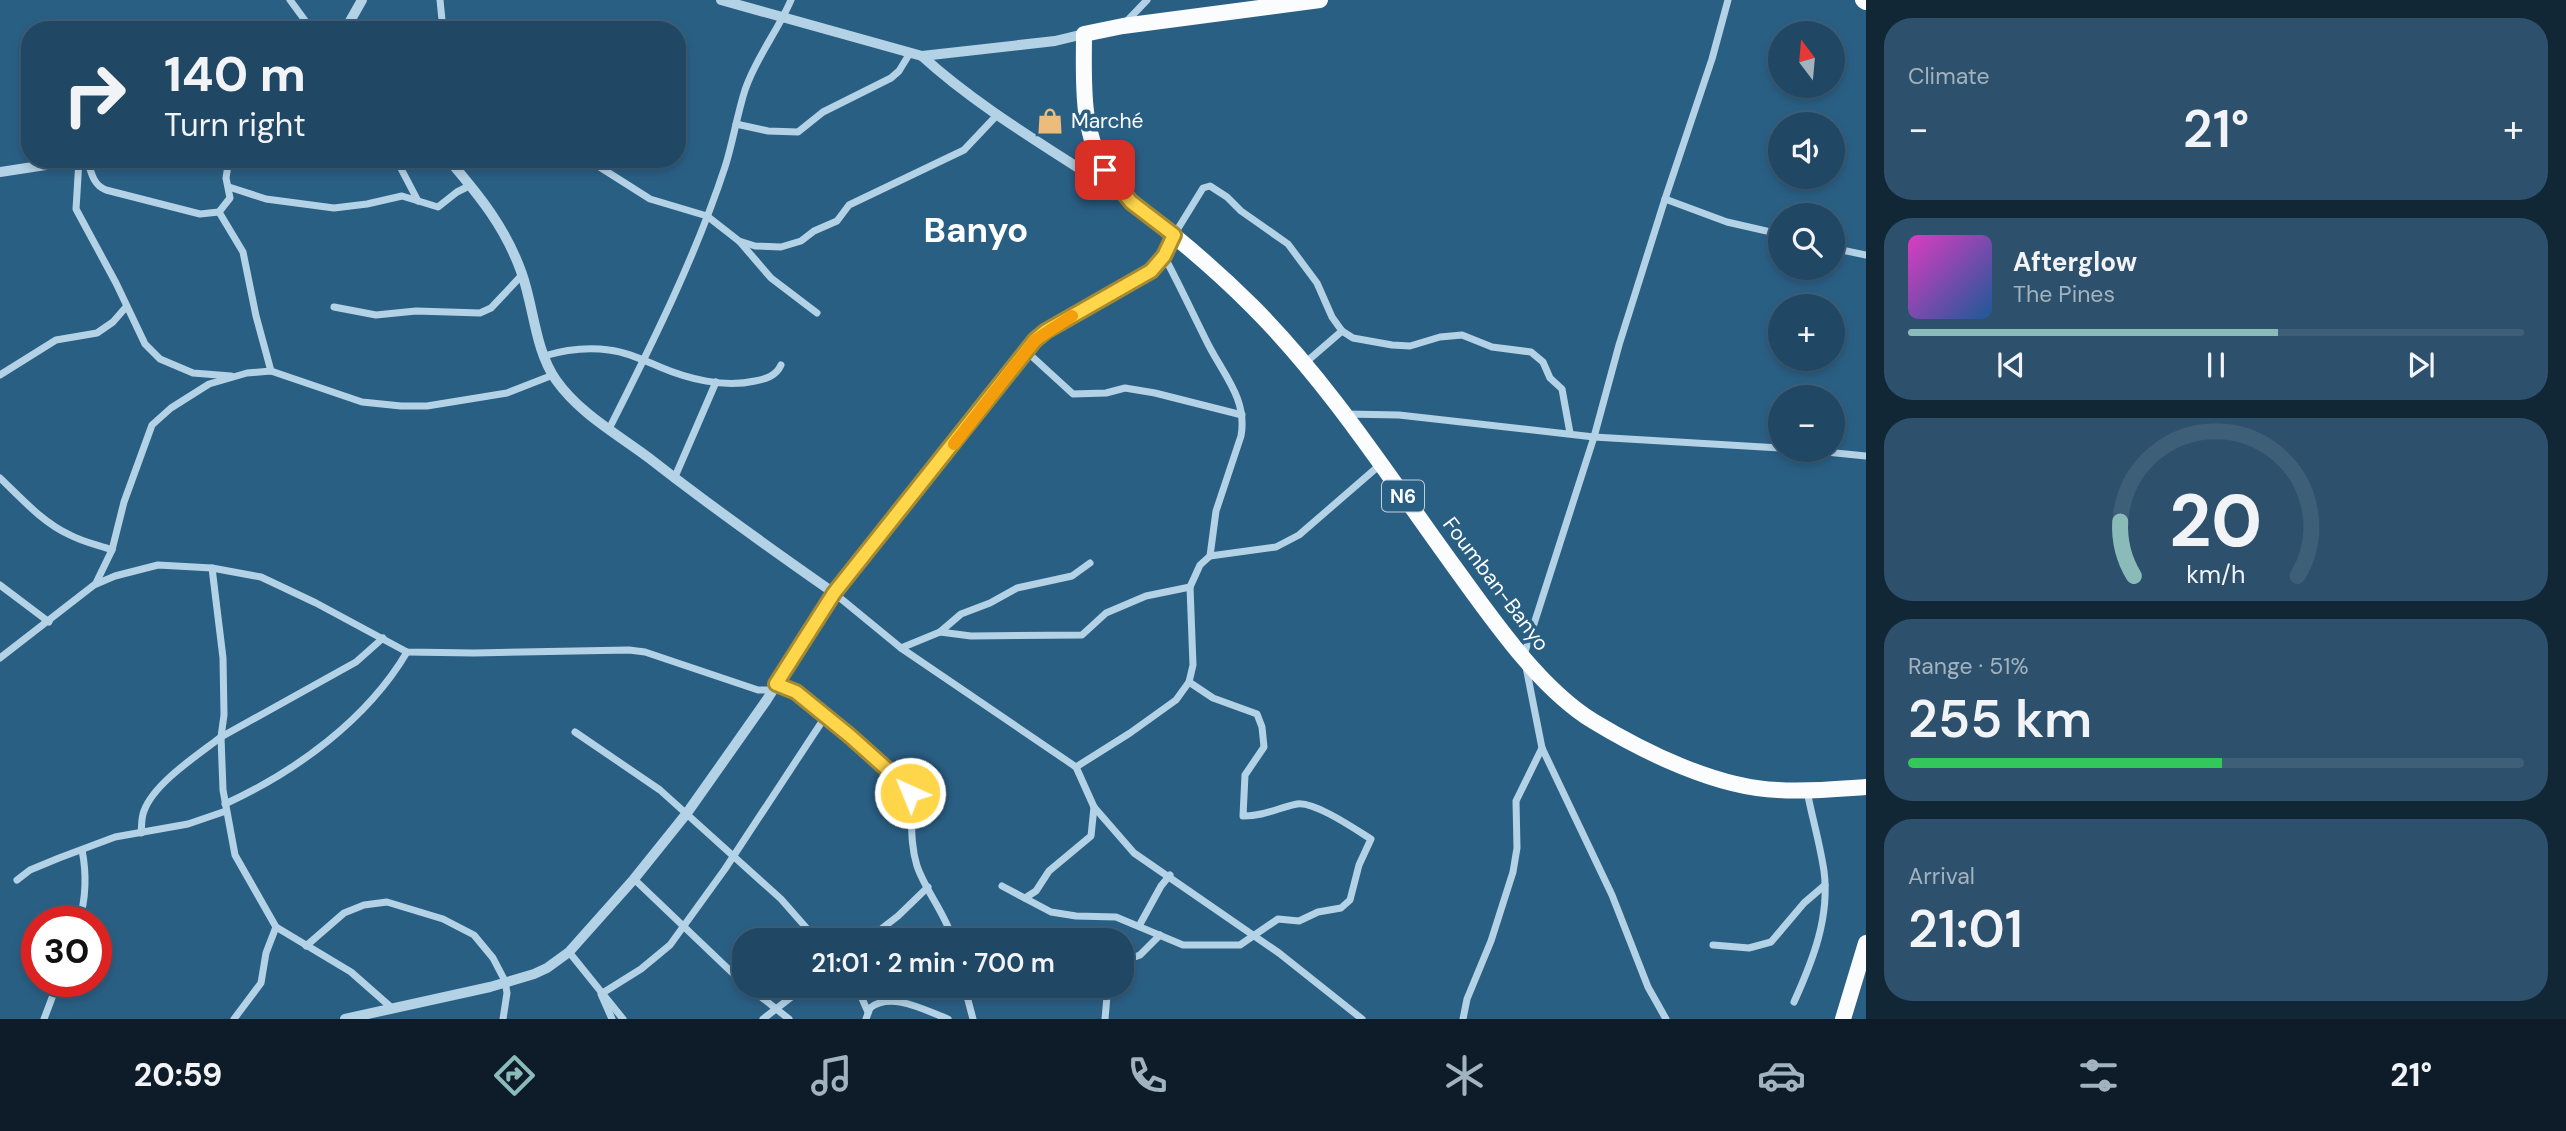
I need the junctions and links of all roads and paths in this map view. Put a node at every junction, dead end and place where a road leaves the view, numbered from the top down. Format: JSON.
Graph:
{"nodes":[{"id":1,"x":290,"y":0,"type":"edge"},
{"id":2,"x":362,"y":0,"type":"edge"},
{"id":3,"x":440,"y":0,"type":"edge"},
{"id":4,"x":721,"y":0,"type":"edge"},
{"id":5,"x":791,"y":0,"type":"edge"},
{"id":6,"x":1147,"y":0,"type":"edge"},
{"id":7,"x":1320,"y":0,"type":"edge"},
{"id":8,"x":1728,"y":0,"type":"edge"},
{"id":9,"x":784,"y":17,"type":"junction"},
{"id":10,"x":305,"y":21,"type":"edge"},
{"id":11,"x":350,"y":21,"type":"edge"},
{"id":12,"x":442,"y":21,"type":"edge"},
{"id":13,"x":1123,"y":26,"type":"junction"},
{"id":14,"x":1084,"y":34,"type":"junction"},
{"id":15,"x":916,"y":55,"type":"junction"},
{"id":16,"x":998,"y":114,"type":"junction"},
{"id":17,"x":736,"y":124,"type":"junction"},
{"id":18,"x":26,"y":168,"type":"edge"},
{"id":19,"x":79,"y":168,"type":"edge"},
{"id":20,"x":90,"y":168,"type":"edge"},
{"id":21,"x":228,"y":168,"type":"edge"},
{"id":22,"x":401,"y":168,"type":"edge"},
{"id":23,"x":456,"y":168,"type":"edge"},
{"id":24,"x":601,"y":168,"type":"edge"},
{"id":25,"x":0,"y":172,"type":"edge"},
{"id":26,"x":471,"y":185,"type":"junction"},
{"id":27,"x":229,"y":187,"type":"junction"},
{"id":28,"x":1665,"y":199,"type":"junction"},
{"id":29,"x":418,"y":201,"type":"junction"},
{"id":30,"x":1131,"y":202,"type":"junction"},
{"id":31,"x":219,"y":212,"type":"junction"},
{"id":32,"x":707,"y":216,"type":"junction"},
{"id":33,"x":1768,"y":231,"type":"edge"},
{"id":34,"x":1174,"y":235,"type":"junction"},
{"id":35,"x":740,"y":242,"type":"junction"},
{"id":36,"x":1845,"y":251,"type":"edge"},
{"id":37,"x":1866,"y":255,"type":"edge"},
{"id":38,"x":1164,"y":256,"type":"junction"},
{"id":39,"x":522,"y":275,"type":"junction"},
{"id":40,"x":126,"y":307,"type":"junction"},
{"id":41,"x":334,"y":307,"type":"dead end"},
{"id":42,"x":817,"y":313,"type":"dead end"},
{"id":43,"x":1342,"y":331,"type":"junction"},
{"id":44,"x":1026,"y":351,"type":"junction"},
{"id":45,"x":544,"y":356,"type":"junction"},
{"id":46,"x":645,"y":359,"type":"junction"},
{"id":47,"x":1303,"y":364,"type":"junction"},
{"id":48,"x":781,"y":365,"type":"dead end"},
{"id":49,"x":271,"y":371,"type":"junction"},
{"id":50,"x":0,"y":375,"type":"edge"},
{"id":51,"x":553,"y":375,"type":"junction"},
{"id":52,"x":236,"y":377,"type":"junction"},
{"id":53,"x":716,"y":382,"type":"junction"},
{"id":54,"x":1344,"y":414,"type":"junction"},
{"id":55,"x":1242,"y":415,"type":"junction"},
{"id":56,"x":609,"y":429,"type":"junction"},
{"id":57,"x":1570,"y":433,"type":"junction"},
{"id":58,"x":1594,"y":436,"type":"junction"},
{"id":59,"x":1768,"y":447,"type":"edge"},
{"id":60,"x":1845,"y":454,"type":"edge"},
{"id":61,"x":1866,"y":456,"type":"edge"},
{"id":62,"x":1381,"y":464,"type":"junction"},
{"id":63,"x":0,"y":478,"type":"edge"},
{"id":64,"x":674,"y":479,"type":"junction"},
{"id":65,"x":112,"y":550,"type":"junction"},
{"id":66,"x":1210,"y":556,"type":"junction"},
{"id":67,"x":1090,"y":563,"type":"dead end"},
{"id":68,"x":212,"y":568,"type":"junction"},
{"id":69,"x":0,"y":585,"type":"edge"},
{"id":70,"x":94,"y":585,"type":"junction"},
{"id":71,"x":1190,"y":587,"type":"junction"},
{"id":72,"x":834,"y":593,"type":"junction"},
{"id":73,"x":49,"y":622,"type":"junction"},
{"id":74,"x":940,"y":632,"type":"junction"},
{"id":75,"x":383,"y":638,"type":"junction"},
{"id":76,"x":901,"y":648,"type":"junction"},
{"id":77,"x":407,"y":652,"type":"junction"},
{"id":78,"x":1524,"y":656,"type":"junction"},
{"id":79,"x":0,"y":658,"type":"edge"},
{"id":80,"x":1189,"y":682,"type":"junction"},
{"id":81,"x":774,"y":687,"type":"junction"},
{"id":82,"x":825,"y":717,"type":"junction"},
{"id":83,"x":575,"y":732,"type":"dead end"},
{"id":84,"x":221,"y":737,"type":"junction"},
{"id":85,"x":1542,"y":748,"type":"junction"},
{"id":86,"x":1076,"y":767,"type":"junction"},
{"id":87,"x":1866,"y":787,"type":"edge"},
{"id":88,"x":1807,"y":790,"type":"junction"},
{"id":89,"x":1094,"y":807,"type":"junction"},
{"id":90,"x":225,"y":808,"type":"junction"},
{"id":91,"x":687,"y":813,"type":"junction"},
{"id":92,"x":141,"y":833,"type":"junction"},
{"id":93,"x":82,"y":850,"type":"junction"},
{"id":94,"x":733,"y":856,"type":"junction"},
{"id":95,"x":1170,"y":875,"type":"junction"},
{"id":96,"x":635,"y":879,"type":"junction"},
{"id":97,"x":17,"y":880,"type":"dead end"},
{"id":98,"x":1002,"y":886,"type":"dead end"},
{"id":99,"x":1825,"y":886,"type":"junction"},
{"id":100,"x":928,"y":887,"type":"junction"},
{"id":101,"x":1025,"y":898,"type":"junction"},
{"id":102,"x":82,"y":906,"type":"edge"},
{"id":103,"x":684,"y":926,"type":"junction"},
{"id":104,"x":1139,"y":926,"type":"junction"},
{"id":105,"x":276,"y":927,"type":"junction"},
{"id":106,"x":806,"y":928,"type":"edge"},
{"id":107,"x":882,"y":928,"type":"edge"},
{"id":108,"x":949,"y":928,"type":"edge"},
{"id":109,"x":1160,"y":935,"type":"junction"},
{"id":110,"x":1254,"y":935,"type":"junction"},
{"id":111,"x":1866,"y":943,"type":"edge"},
{"id":112,"x":1713,"y":945,"type":"dead end"},
{"id":113,"x":306,"y":946,"type":"junction"},
{"id":114,"x":569,"y":952,"type":"junction"},
{"id":115,"x":1134,"y":958,"type":"edge"},
{"id":116,"x":732,"y":972,"type":"edge"},
{"id":117,"x":505,"y":981,"type":"junction"},
{"id":118,"x":601,"y":994,"type":"junction"},
{"id":119,"x":52,"y":997,"type":"edge"},
{"id":120,"x":762,"y":998,"type":"edge"},
{"id":121,"x":790,"y":998,"type":"edge"},
{"id":122,"x":861,"y":998,"type":"edge"},
{"id":123,"x":967,"y":998,"type":"edge"},
{"id":124,"x":1106,"y":998,"type":"edge"},
{"id":125,"x":1794,"y":1002,"type":"dead end"},
{"id":126,"x":393,"y":1009,"type":"junction"},
{"id":127,"x":776,"y":1009,"type":"junction"},
{"id":128,"x":867,"y":1015,"type":"edge"},
{"id":129,"x":44,"y":1019,"type":"edge"},
{"id":130,"x":234,"y":1019,"type":"edge"},
{"id":131,"x":345,"y":1019,"type":"edge"},
{"id":132,"x":503,"y":1019,"type":"edge"},
{"id":133,"x":612,"y":1019,"type":"edge"},
{"id":134,"x":623,"y":1019,"type":"edge"},
{"id":135,"x":762,"y":1019,"type":"edge"},
{"id":136,"x":789,"y":1019,"type":"edge"},
{"id":137,"x":948,"y":1019,"type":"edge"},
{"id":138,"x":973,"y":1019,"type":"edge"},
{"id":139,"x":1104,"y":1019,"type":"edge"},
{"id":140,"x":1362,"y":1019,"type":"edge"},
{"id":141,"x":1463,"y":1019,"type":"edge"},
{"id":142,"x":1666,"y":1019,"type":"edge"},
{"id":143,"x":1843,"y":1019,"type":"edge"}],
"edges":[{"from":1,"to":10,"type":"street"},
{"from":2,"to":11,"type":"street"},
{"from":3,"to":12,"type":"street"},
{"from":4,"to":9,"type":"street"},
{"from":5,"to":9,"type":"street"},
{"from":6,"to":13,"type":"street"},
{"from":7,"to":13,"type":"highway"},
{"from":8,"to":28,"type":"street"},
{"from":9,"to":15,"type":"street"},
{"from":9,"to":17,"type":"street"},
{"from":13,"to":14,"type":"highway"},
{"from":14,"to":15,"type":"street"},
{"from":14,"to":30,"type":"highway","name":"Foumban-Banyo","number":"N6"},
{"from":15,"to":16,"type":"street"},
{"from":15,"to":17,"type":"street"},
{"from":16,"to":30,"type":"street"},
{"from":16,"to":35,"type":"street"},
{"from":17,"to":32,"type":"street"},
{"from":18,"to":25,"type":"street"},
{"from":19,"to":40,"type":"street"},
{"from":20,"to":31,"type":"street"},
{"from":21,"to":27,"type":"street"},
{"from":22,"to":29,"type":"street"},
{"from":23,"to":26,"type":"street"},
{"from":24,"to":32,"type":"street"},
{"from":26,"to":29,"type":"street"},
{"from":26,"to":39,"type":"street"},
{"from":27,"to":29,"type":"street"},
{"from":27,"to":31,"type":"street"},
{"from":28,"to":33,"type":"street"},
{"from":28,"to":58,"type":"street"},
{"from":30,"to":34,"type":"highway","name":"Foumban-Banyo","number":"N6"},
{"from":31,"to":49,"type":"street"},
{"from":32,"to":35,"type":"street"},
{"from":32,"to":46,"type":"street"},
{"from":34,"to":38,"type":"street"},
{"from":34,"to":43,"type":"street"},
{"from":34,"to":47,"type":"highway","name":"Foumban-Banyo","number":"N6"},
{"from":35,"to":42,"type":"street"},
{"from":36,"to":37,"type":"street"},
{"from":38,"to":44,"type":"street"},
{"from":38,"to":55,"type":"street"},
{"from":39,"to":41,"type":"street"},
{"from":39,"to":45,"type":"street"},
{"from":40,"to":50,"type":"street"},
{"from":40,"to":52,"type":"street"},
{"from":43,"to":47,"type":"street"},
{"from":43,"to":57,"type":"street"},
{"from":44,"to":55,"type":"street"},
{"from":44,"to":72,"type":"street"},
{"from":45,"to":46,"type":"street"},
{"from":45,"to":51,"type":"street"},
{"from":46,"to":53,"type":"street"},
{"from":46,"to":56,"type":"street"},
{"from":47,"to":54,"type":"highway","name":"Foumban-Banyo","number":"N6"},
{"from":48,"to":53,"type":"street"},
{"from":49,"to":51,"type":"street"},
{"from":49,"to":52,"type":"street"},
{"from":51,"to":56,"type":"street"},
{"from":52,"to":65,"type":"street"},
{"from":53,"to":64,"type":"street"},
{"from":54,"to":57,"type":"street"},
{"from":54,"to":62,"type":"highway","name":"Foumban-Banyo","number":"N6"},
{"from":55,"to":66,"type":"street"},
{"from":56,"to":64,"type":"street"},
{"from":57,"to":58,"type":"street"},
{"from":58,"to":59,"type":"street"},
{"from":58,"to":78,"type":"street"},
{"from":60,"to":61,"type":"street"},
{"from":62,"to":66,"type":"street"},
{"from":62,"to":78,"type":"highway","name":"Foumban-Banyo","number":"N6"},
{"from":63,"to":65,"type":"street"},
{"from":64,"to":72,"type":"street"},
{"from":65,"to":70,"type":"street"},
{"from":66,"to":71,"type":"street"},
{"from":67,"to":74,"type":"street"},
{"from":68,"to":70,"type":"street"},
{"from":68,"to":75,"type":"street"},
{"from":68,"to":84,"type":"street"},
{"from":69,"to":73,"type":"street"},
{"from":70,"to":73,"type":"street"},
{"from":71,"to":74,"type":"street"},
{"from":71,"to":80,"type":"street"},
{"from":72,"to":76,"type":"street"},
{"from":72,"to":81,"type":"street"},
{"from":73,"to":79,"type":"street"},
{"from":74,"to":76,"type":"street"},
{"from":75,"to":77,"type":"street"},
{"from":75,"to":84,"type":"street"},
{"from":76,"to":86,"type":"street"},
{"from":77,"to":81,"type":"street"},
{"from":77,"to":90,"type":"street"},
{"from":78,"to":85,"type":"street"},
{"from":78,"to":88,"type":"highway","name":"Foumban-Banyo","number":"N6"},
{"from":80,"to":86,"type":"street"},
{"from":80,"to":110,"type":"street"},
{"from":81,"to":82,"type":"street"},
{"from":81,"to":91,"type":"street"},
{"from":82,"to":94,"type":"street"},
{"from":82,"to":100,"type":"street"},
{"from":83,"to":91,"type":"street"},
{"from":84,"to":90,"type":"street"},
{"from":84,"to":92,"type":"street"},
{"from":85,"to":141,"type":"street"},
{"from":85,"to":142,"type":"street"},
{"from":86,"to":89,"type":"street"},
{"from":87,"to":88,"type":"highway","name":"Foumban-Banyo","number":"N6"},
{"from":88,"to":99,"type":"street"},
{"from":89,"to":95,"type":"street"},
{"from":89,"to":101,"type":"street"},
{"from":90,"to":92,"type":"street"},
{"from":90,"to":105,"type":"street"},
{"from":91,"to":94,"type":"street"},
{"from":91,"to":96,"type":"street"},
{"from":92,"to":93,"type":"street"},
{"from":93,"to":97,"type":"street"},
{"from":93,"to":102,"type":"street"},
{"from":94,"to":103,"type":"street"},
{"from":94,"to":106,"type":"street"},
{"from":95,"to":104,"type":"street"},
{"from":95,"to":110,"type":"street"},
{"from":96,"to":103,"type":"street"},
{"from":96,"to":114,"type":"street"},
{"from":98,"to":101,"type":"street"},
{"from":99,"to":112,"type":"street"},
{"from":99,"to":125,"type":"street"},
{"from":100,"to":107,"type":"street"},
{"from":100,"to":108,"type":"street"},
{"from":101,"to":104,"type":"street"},
{"from":103,"to":116,"type":"street"},
{"from":103,"to":118,"type":"street"},
{"from":104,"to":109,"type":"street"},
{"from":105,"to":113,"type":"street"},
{"from":105,"to":130,"type":"street"},
{"from":109,"to":110,"type":"street"},
{"from":109,"to":115,"type":"street"},
{"from":110,"to":140,"type":"street"},
{"from":111,"to":143,"type":"highway"},
{"from":113,"to":117,"type":"street"},
{"from":113,"to":126,"type":"street"},
{"from":114,"to":117,"type":"street"},
{"from":114,"to":118,"type":"street"},
{"from":117,"to":126,"type":"street"},
{"from":117,"to":132,"type":"street"},
{"from":118,"to":133,"type":"street"},
{"from":118,"to":134,"type":"street"},
{"from":119,"to":129,"type":"street"},
{"from":120,"to":127,"type":"street"},
{"from":121,"to":127,"type":"street"},
{"from":122,"to":128,"type":"street"},
{"from":123,"to":138,"type":"street"},
{"from":124,"to":139,"type":"street"},
{"from":126,"to":131,"type":"street"},
{"from":127,"to":135,"type":"street"},
{"from":127,"to":136,"type":"street"},
{"from":128,"to":137,"type":"street"}]}
